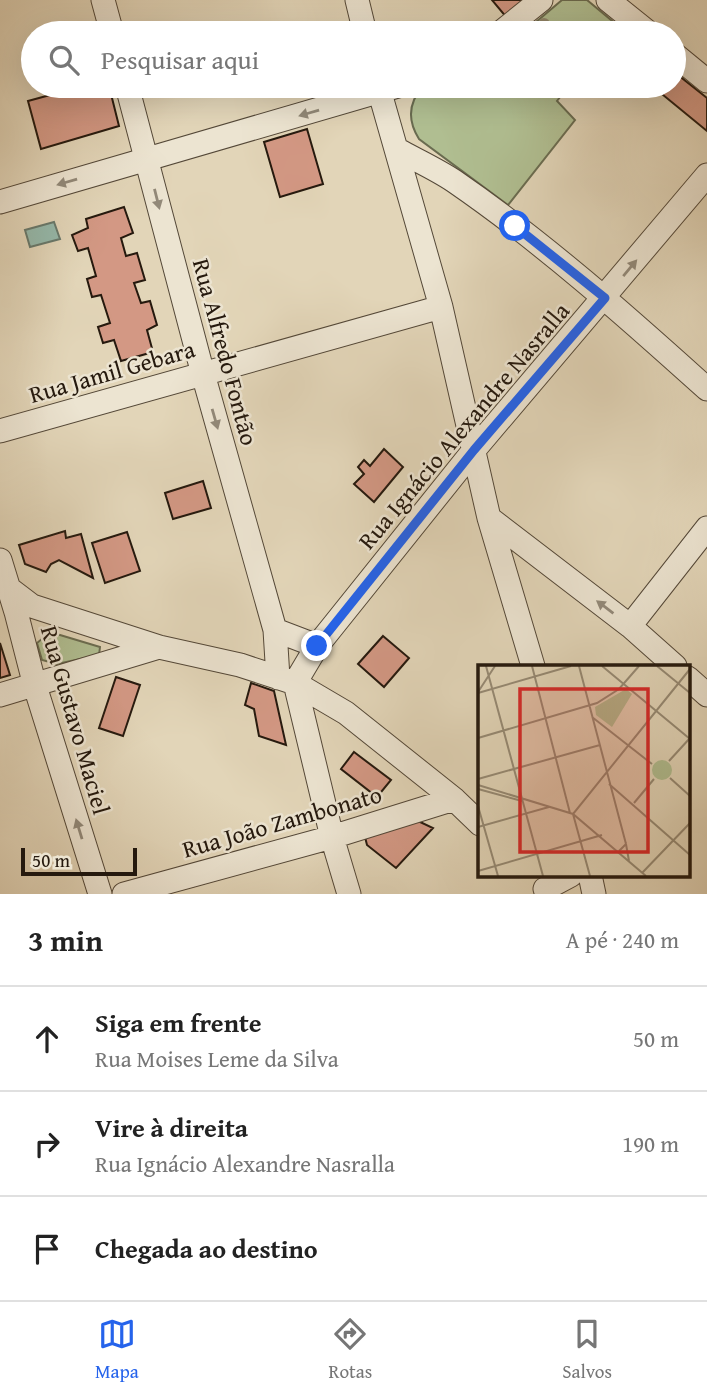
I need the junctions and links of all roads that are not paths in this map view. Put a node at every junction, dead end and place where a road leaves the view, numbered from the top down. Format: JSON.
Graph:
{"nodes":[{"id":1,"x":103,"y":0,"type":"edge"},
{"id":2,"x":357,"y":0,"type":"edge"},
{"id":3,"x":541,"y":0,"type":"edge"},
{"id":4,"x":608,"y":0,"type":"edge"},
{"id":5,"x":109,"y":21,"type":"edge"},
{"id":6,"x":362,"y":21,"type":"edge"},
{"id":7,"x":515,"y":21,"type":"edge"},
{"id":8,"x":634,"y":21,"type":"edge"},
{"id":9,"x":686,"y":64,"type":"edge"},
{"id":10,"x":707,"y":81,"type":"edge"},
{"id":11,"x":130,"y":98,"type":"edge"},
{"id":12,"x":351,"y":98,"type":"edge"},
{"id":13,"x":387,"y":98,"type":"edge"},
{"id":14,"x":398,"y":150,"type":"junction"},
{"id":15,"x":147,"y":159,"type":"junction"},
{"id":16,"x":707,"y":175,"type":"edge"},
{"id":17,"x":0,"y":202,"type":"edge"},
{"id":18,"x":605,"y":298,"type":"junction"},
{"id":19,"x":441,"y":307,"type":"junction"},
{"id":20,"x":202,"y":374,"type":"junction"},
{"id":21,"x":707,"y":389,"type":"edge"},
{"id":22,"x":0,"y":431,"type":"edge"},
{"id":23,"x":474,"y":450,"type":"junction"},
{"id":24,"x":489,"y":518,"type":"junction"},
{"id":25,"x":707,"y":528,"type":"edge"},
{"id":26,"x":0,"y":561,"type":"edge"},
{"id":27,"x":502,"y":561,"type":"junction"},
{"id":28,"x":559,"y":572,"type":"junction"},
{"id":29,"x":11,"y":599,"type":"edge"},
{"id":30,"x":630,"y":626,"type":"junction"},
{"id":31,"x":275,"y":631,"type":"junction"},
{"id":32,"x":317,"y":646,"type":"junction"},
{"id":33,"x":159,"y":647,"type":"junction"},
{"id":34,"x":532,"y":665,"type":"edge"},
{"id":35,"x":674,"y":665,"type":"edge"},
{"id":36,"x":287,"y":680,"type":"junction"},
{"id":37,"x":690,"y":680,"type":"edge"},
{"id":38,"x":35,"y":686,"type":"junction"},
{"id":39,"x":0,"y":695,"type":"edge"},
{"id":40,"x":707,"y":695,"type":"edge"},
{"id":41,"x":454,"y":799,"type":"junction"},
{"id":42,"x":478,"y":822,"type":"edge"},
{"id":43,"x":332,"y":836,"type":"junction"},
{"id":44,"x":568,"y":876,"type":"edge"},
{"id":45,"x":590,"y":876,"type":"edge"},
{"id":46,"x":542,"y":886,"type":"edge"},
{"id":47,"x":100,"y":894,"type":"edge"},
{"id":48,"x":124,"y":894,"type":"edge"},
{"id":49,"x":349,"y":894,"type":"edge"},
{"id":50,"x":594,"y":894,"type":"edge"}],
"edges":[{"from":1,"to":5,"type":"street"},
{"from":2,"to":6,"type":"street"},
{"from":3,"to":7,"type":"street"},
{"from":4,"to":8,"type":"street"},
{"from":9,"to":10,"type":"street"},
{"from":11,"to":15,"type":"street","name":"Rua Alfredo Fontão"},
{"from":12,"to":15,"type":"street","one_way":true},
{"from":13,"to":14,"type":"street"},
{"from":14,"to":18,"type":"street"},
{"from":14,"to":19,"type":"street"},
{"from":15,"to":17,"type":"street","one_way":true},
{"from":15,"to":20,"type":"street","name":"Rua Alfredo Fontão","one_way":true},
{"from":18,"to":16,"type":"street","name":"Rua Ignácio Alexandre Nasralla","one_way":true},
{"from":18,"to":21,"type":"street"},
{"from":18,"to":23,"type":"street","name":"Rua Ignácio Alexandre Nasralla"},
{"from":19,"to":20,"type":"street","name":"Rua Jamil Gebara"},
{"from":19,"to":23,"type":"street"},
{"from":20,"to":22,"type":"street","name":"Rua Jamil Gebara"},
{"from":20,"to":31,"type":"street","name":"Rua Alfredo Fontão","one_way":true},
{"from":23,"to":24,"type":"street"},
{"from":23,"to":32,"type":"street","name":"Rua Ignácio Alexandre Nasralla"},
{"from":24,"to":27,"type":"street"},
{"from":24,"to":28,"type":"street"},
{"from":25,"to":30,"type":"street"},
{"from":26,"to":29,"type":"street","name":"Rua Gustavo Maciel"},
{"from":27,"to":28,"type":"street"},
{"from":27,"to":34,"type":"street"},
{"from":30,"to":28,"type":"street","one_way":true},
{"from":29,"to":33,"type":"street"},
{"from":29,"to":38,"type":"street","name":"Rua Gustavo Maciel"},
{"from":30,"to":35,"type":"street"},
{"from":31,"to":32,"type":"street"},
{"from":31,"to":36,"type":"street","name":"Rua Alfredo Fontão"},
{"from":32,"to":36,"type":"street","name":"Rua Ignácio Alexandre Nasralla"},
{"from":33,"to":36,"type":"street"},
{"from":33,"to":38,"type":"street"},
{"from":36,"to":41,"type":"street"},
{"from":36,"to":43,"type":"street","name":"Rua Alfredo Fontão"},
{"from":37,"to":40,"type":"street"},
{"from":38,"to":39,"type":"street"},
{"from":47,"to":38,"type":"street","name":"Rua Gustavo Maciel","one_way":true},
{"from":41,"to":42,"type":"street"},
{"from":41,"to":43,"type":"street","name":"Rua João Zambonato"},
{"from":43,"to":48,"type":"street","name":"Rua João Zambonato"},
{"from":43,"to":49,"type":"street","name":"Rua Alfredo Fontão"},
{"from":44,"to":46,"type":"street"},
{"from":45,"to":50,"type":"street"}]}
